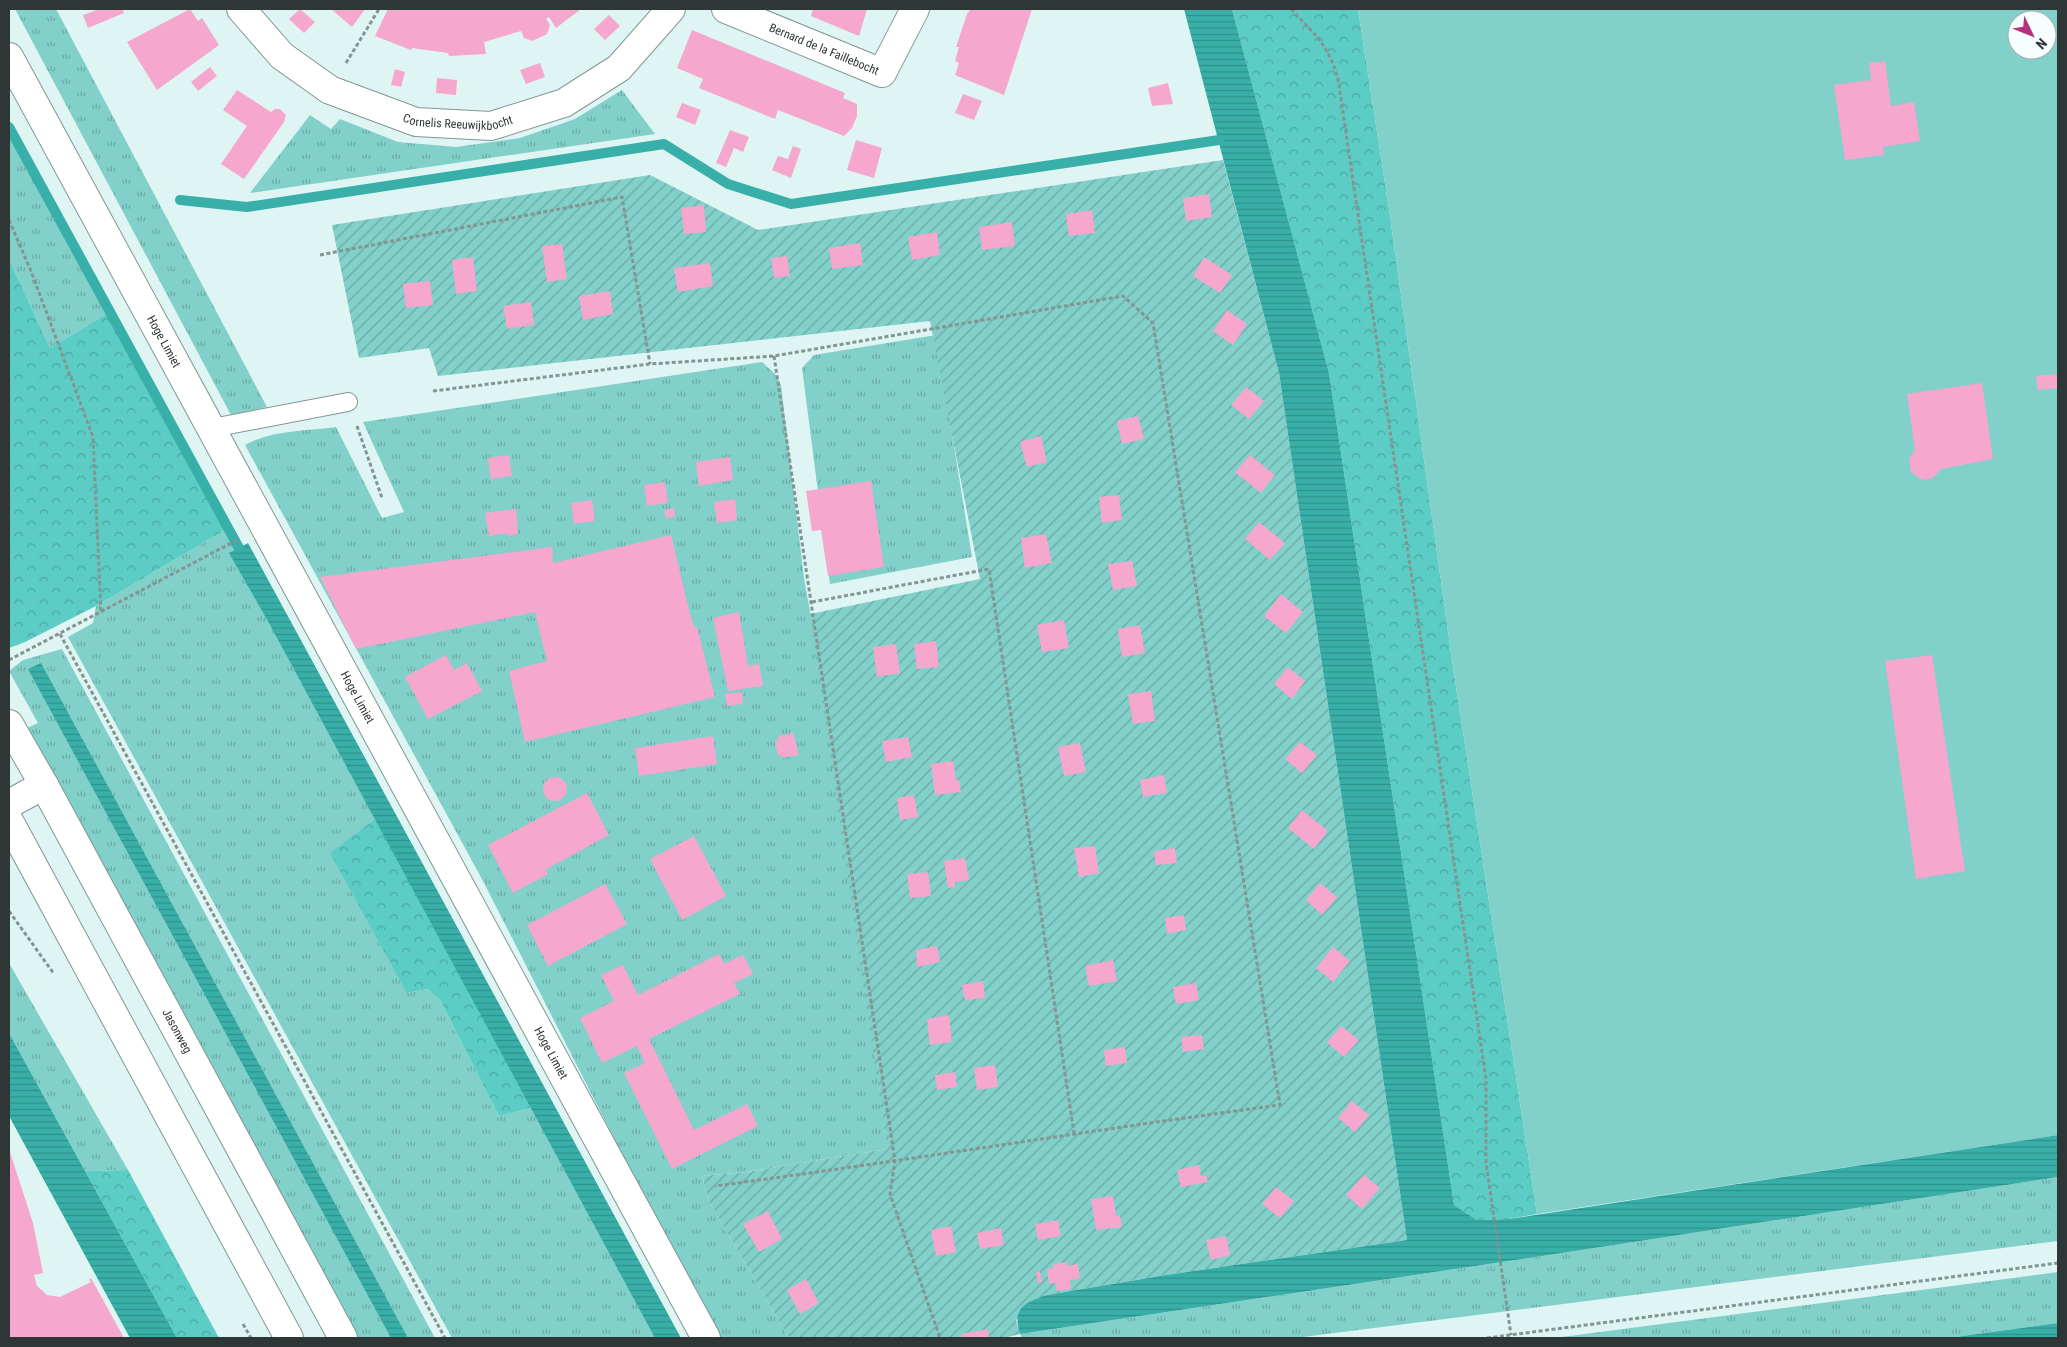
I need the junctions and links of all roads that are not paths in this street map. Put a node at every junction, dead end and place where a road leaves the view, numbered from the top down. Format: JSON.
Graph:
{"nodes":[{"id":1,"x":241,"y":9,"type":"edge"},
{"id":2,"x":672,"y":9,"type":"edge"},
{"id":3,"x":726,"y":9,"type":"edge"},
{"id":4,"x":915,"y":9,"type":"edge"},
{"id":5,"x":9,"y":57,"type":"edge"},
{"id":6,"x":348,"y":402,"type":"road end"},
{"id":7,"x":212,"y":428,"type":"junction"},
{"id":8,"x":9,"y":724,"type":"edge"},
{"id":9,"x":44,"y":785,"type":"junction"},
{"id":10,"x":9,"y":804,"type":"edge"},
{"id":11,"x":9,"y":821,"type":"edge"},
{"id":12,"x":289,"y":1338,"type":"edge"},
{"id":13,"x":343,"y":1338,"type":"edge"},
{"id":14,"x":706,"y":1338,"type":"edge"}],
"edges":[{"from":1,"to":2,"type":"street","name":"Cornelis Reeuwijkbocht"},
{"from":3,"to":4,"type":"street","name":"Bernard de la Faillebocht"},
{"from":5,"to":7,"type":"street","name":"Hoge Limiet"},
{"from":6,"to":7,"type":"lane"},
{"from":7,"to":14,"type":"street","name":"Hoge Limiet"},
{"from":8,"to":9,"type":"street","name":"Jasonweg"},
{"from":9,"to":10,"type":"street"},
{"from":9,"to":13,"type":"street","name":"Jasonweg"},
{"from":11,"to":12,"type":"street"}]}
